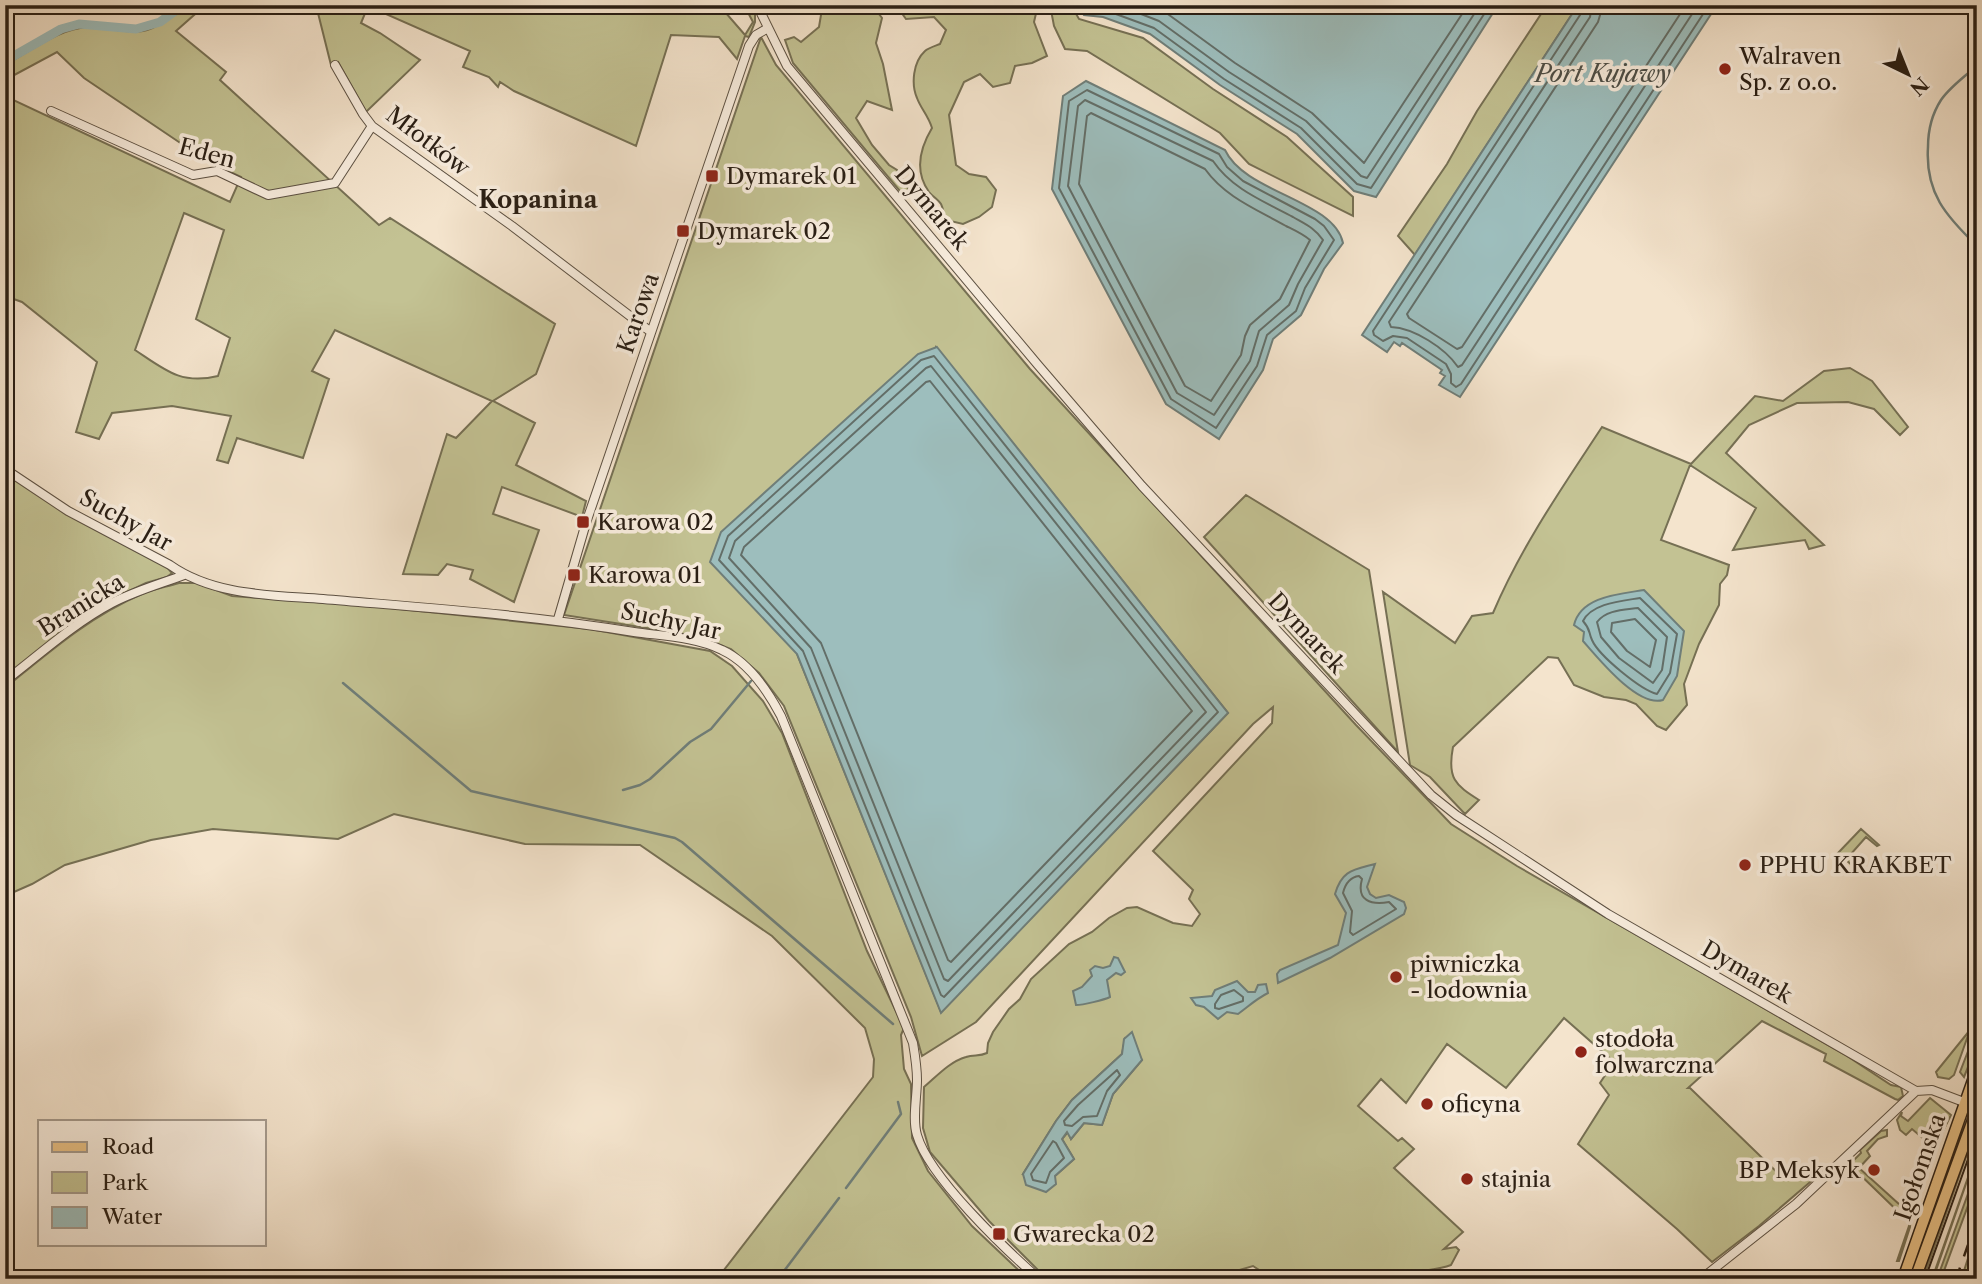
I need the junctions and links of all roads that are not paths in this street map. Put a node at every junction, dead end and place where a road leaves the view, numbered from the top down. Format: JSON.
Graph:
{"nodes":[{"id":1,"x":757,"y":5,"type":"edge"},
{"id":2,"x":768,"y":28,"type":"junction"},
{"id":3,"x":335,"y":65,"type":"dead end"},
{"id":4,"x":51,"y":111,"type":"dead end"},
{"id":5,"x":372,"y":126,"type":"junction"},
{"id":6,"x":651,"y":332,"type":"junction"},
{"id":7,"x":5,"y":469,"type":"edge"},
{"id":8,"x":184,"y":575,"type":"junction"},
{"id":9,"x":558,"y":619,"type":"junction"},
{"id":10,"x":5,"y":681,"type":"edge"},
{"id":11,"x":1977,"y":1069,"type":"edge"},
{"id":12,"x":1916,"y":1091,"type":"junction"},
{"id":13,"x":1965,"y":1102,"type":"junction"},
{"id":14,"x":1977,"y":1108,"type":"edge"},
{"id":15,"x":1039,"y":1279,"type":"edge"},
{"id":16,"x":1701,"y":1279,"type":"edge"},
{"id":17,"x":1903,"y":1279,"type":"edge"},
{"id":18,"x":1916,"y":1279,"type":"edge"}],
"edges":[{"from":1,"to":2,"type":"street","name":"Dymarek"},
{"from":2,"to":6,"type":"street","name":"Karowa"},
{"from":2,"to":12,"type":"street","name":"Dymarek"},
{"from":3,"to":5,"type":"street","name":"Młotków"},
{"from":4,"to":5,"type":"street","name":"Eden"},
{"from":5,"to":6,"type":"street","name":"Młotków"},
{"from":6,"to":9,"type":"street","name":"Karowa"},
{"from":7,"to":8,"type":"street","name":"Suchy Jar"},
{"from":8,"to":9,"type":"street","name":"Suchy Jar"},
{"from":8,"to":10,"type":"street","name":"Branicka"},
{"from":9,"to":15,"type":"street","name":"Suchy Jar"},
{"from":11,"to":13,"type":"main road","name":"Igołomska"},
{"from":12,"to":13,"type":"street","name":"Dymarek"},
{"from":12,"to":16,"type":"street"},
{"from":13,"to":14,"type":"street","name":"Dymarek"},
{"from":13,"to":17,"type":"main road","name":"Igołomska"},
{"from":14,"to":18,"type":"main road","name":"Igołomska"}]}
